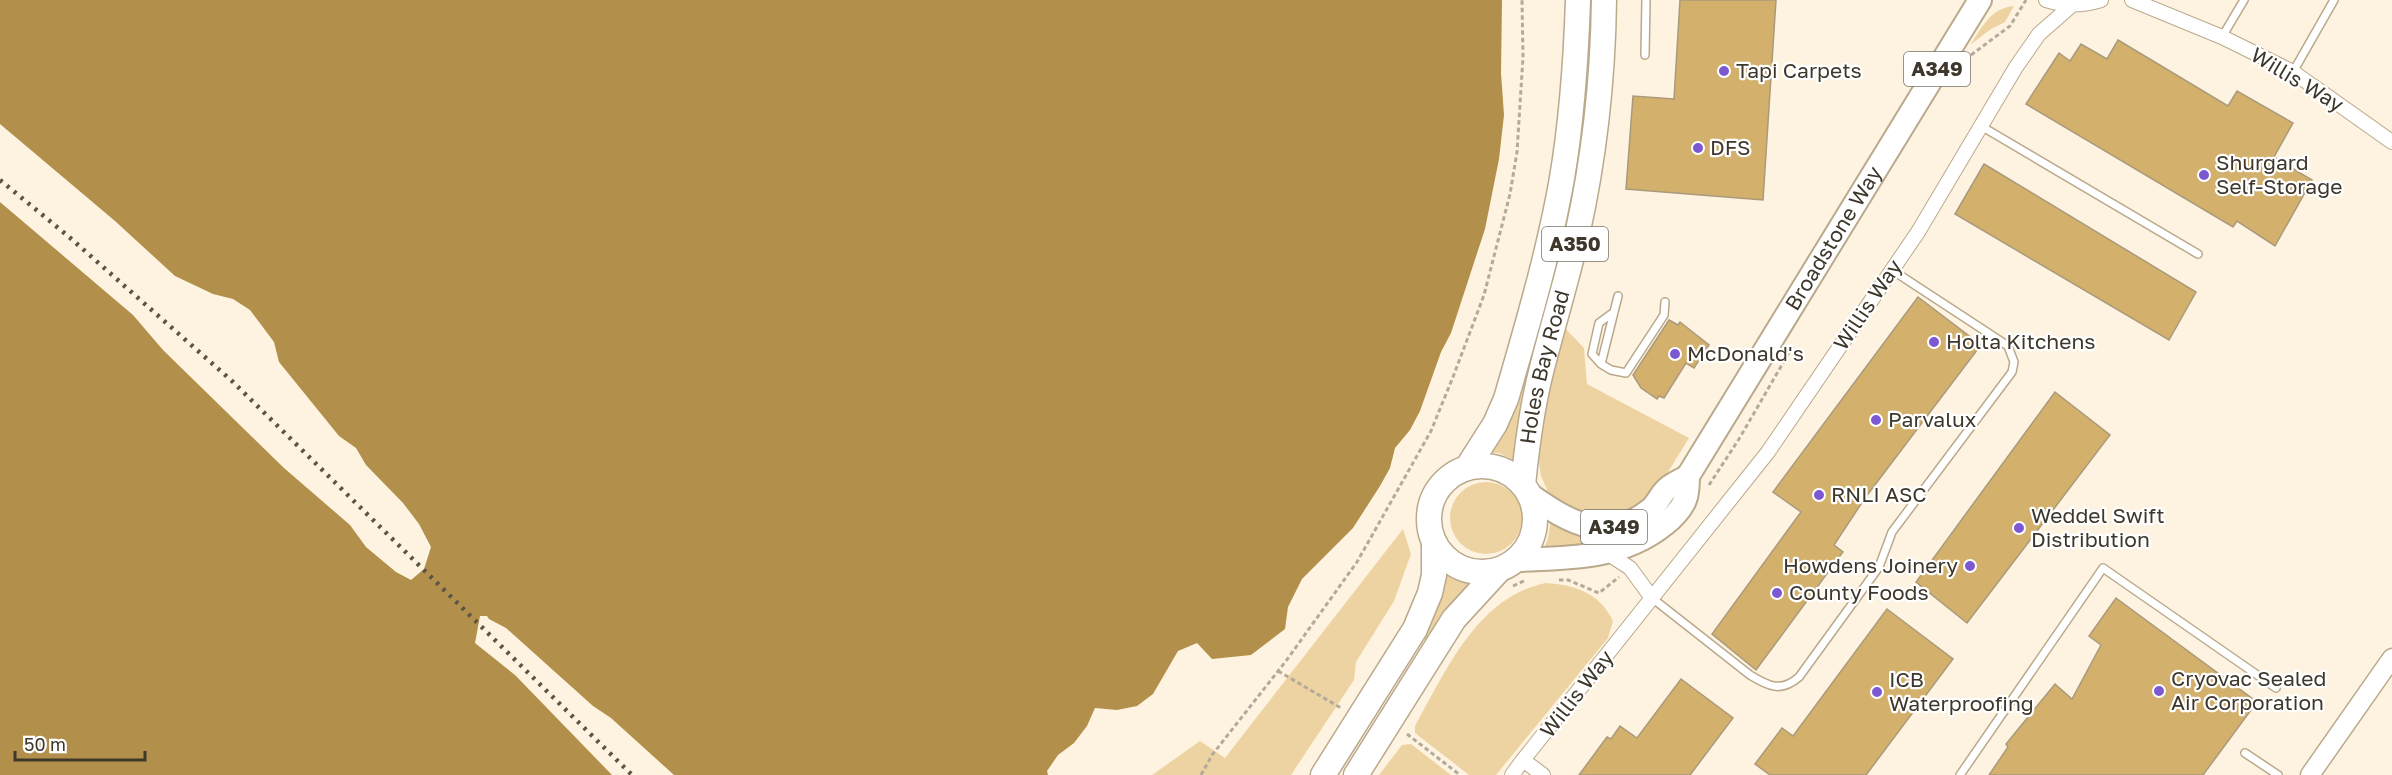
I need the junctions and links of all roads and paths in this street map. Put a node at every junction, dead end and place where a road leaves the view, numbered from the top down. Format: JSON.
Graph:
{"nodes":[{"id":1,"x":1522,"y":0,"type":"edge"},
{"id":2,"x":1578,"y":0,"type":"edge"},
{"id":3,"x":1604,"y":0,"type":"edge"},
{"id":4,"x":1646,"y":0,"type":"edge"},
{"id":5,"x":1980,"y":0,"type":"edge"},
{"id":6,"x":2026,"y":0,"type":"edge"},
{"id":7,"x":2046,"y":0,"type":"edge"},
{"id":8,"x":2101,"y":0,"type":"edge"},
{"id":9,"x":2132,"y":0,"type":"edge"},
{"id":10,"x":2244,"y":0,"type":"edge"},
{"id":11,"x":2334,"y":0,"type":"edge"},
{"id":12,"x":2072,"y":5,"type":"junction"},
{"id":13,"x":2020,"y":10,"type":"dead end"},
{"id":14,"x":2222,"y":37,"type":"junction"},
{"id":15,"x":1645,"y":55,"type":"dead end"},
{"id":16,"x":2293,"y":72,"type":"junction"},
{"id":17,"x":1980,"y":126,"type":"junction"},
{"id":18,"x":2392,"y":142,"type":"edge"},
{"id":19,"x":2198,"y":254,"type":"dead end"},
{"id":20,"x":1892,"y":270,"type":"junction"},
{"id":21,"x":1618,"y":296,"type":"dead end"},
{"id":22,"x":1665,"y":302,"type":"dead end"},
{"id":23,"x":1614,"y":312,"type":"junction"},
{"id":24,"x":1601,"y":363,"type":"junction"},
{"id":25,"x":1467,"y":468,"type":"junction"},
{"id":26,"x":1689,"y":476,"type":"junction"},
{"id":27,"x":1527,"y":490,"type":"junction"},
{"id":28,"x":1434,"y":544,"type":"junction"},
{"id":29,"x":1606,"y":553,"type":"junction"},
{"id":30,"x":1508,"y":565,"type":"junction"},
{"id":31,"x":1652,"y":598,"type":"junction"},
{"id":32,"x":2392,"y":658,"type":"edge"},
{"id":33,"x":1278,"y":671,"type":"junction"},
{"id":34,"x":2276,"y":688,"type":"dead end"},
{"id":35,"x":1342,"y":709,"type":"dead end"},
{"id":36,"x":1405,"y":732,"type":"dead end"},
{"id":37,"x":2245,"y":753,"type":"dead end"},
{"id":38,"x":1523,"y":760,"type":"junction"},
{"id":39,"x":1202,"y":775,"type":"edge"},
{"id":40,"x":1323,"y":775,"type":"edge"},
{"id":41,"x":1356,"y":775,"type":"edge"},
{"id":42,"x":1460,"y":775,"type":"edge"},
{"id":43,"x":1512,"y":775,"type":"edge"},
{"id":44,"x":1543,"y":775,"type":"edge"},
{"id":45,"x":1960,"y":775,"type":"edge"},
{"id":46,"x":2278,"y":775,"type":"edge"},
{"id":47,"x":2310,"y":775,"type":"edge"}],
"edges":[{"from":1,"to":33,"type":"path"},
{"from":2,"to":25,"type":"highway","name":"Holes Bay Road","number":"A350"},
{"from":3,"to":27,"type":"highway","name":"Holes Bay Road","number":"A350"},
{"from":4,"to":15,"type":"lane"},
{"from":5,"to":26,"type":"main road","name":"Broadstone Way","number":"A349"},
{"from":6,"to":13,"type":"path"},
{"from":7,"to":12,"type":"street"},
{"from":8,"to":12,"type":"street"},
{"from":9,"to":14,"type":"street","name":"Willis Way"},
{"from":10,"to":14,"type":"lane"},
{"from":11,"to":16,"type":"lane"},
{"from":12,"to":17,"type":"street","name":"Willis Way"},
{"from":14,"to":16,"type":"street","name":"Willis Way"},
{"from":16,"to":18,"type":"street","name":"Willis Way"},
{"from":17,"to":19,"type":"lane"},
{"from":17,"to":20,"type":"street","name":"Willis Way"},
{"from":20,"to":31,"type":"street","name":"Willis Way"},
{"from":20,"to":31,"type":"lane"},
{"from":21,"to":23,"type":"lane"},
{"from":22,"to":24,"type":"lane"},
{"from":23,"to":24,"type":"lane"},
{"from":23,"to":24,"type":"lane"},
{"from":25,"to":27,"type":"highway"},
{"from":25,"to":28,"type":"highway"},
{"from":26,"to":27,"type":"main road","name":"Broadstone Way","number":"A349"},
{"from":26,"to":29,"type":"main road","name":"Broadstone Way","number":"A349"},
{"from":27,"to":30,"type":"highway"},
{"from":28,"to":30,"type":"highway"},
{"from":28,"to":40,"type":"highway"},
{"from":29,"to":30,"type":"main road","name":"Broadstone Way","number":"A349"},
{"from":29,"to":31,"type":"street"},
{"from":30,"to":41,"type":"highway"},
{"from":31,"to":38,"type":"street","name":"Willis Way"},
{"from":32,"to":47,"type":"street"},
{"from":33,"to":35,"type":"path"},
{"from":33,"to":39,"type":"path"},
{"from":34,"to":45,"type":"lane"},
{"from":36,"to":42,"type":"path"},
{"from":37,"to":46,"type":"lane"},
{"from":38,"to":43,"type":"street","name":"Willis Way"},
{"from":38,"to":44,"type":"street"}]}
